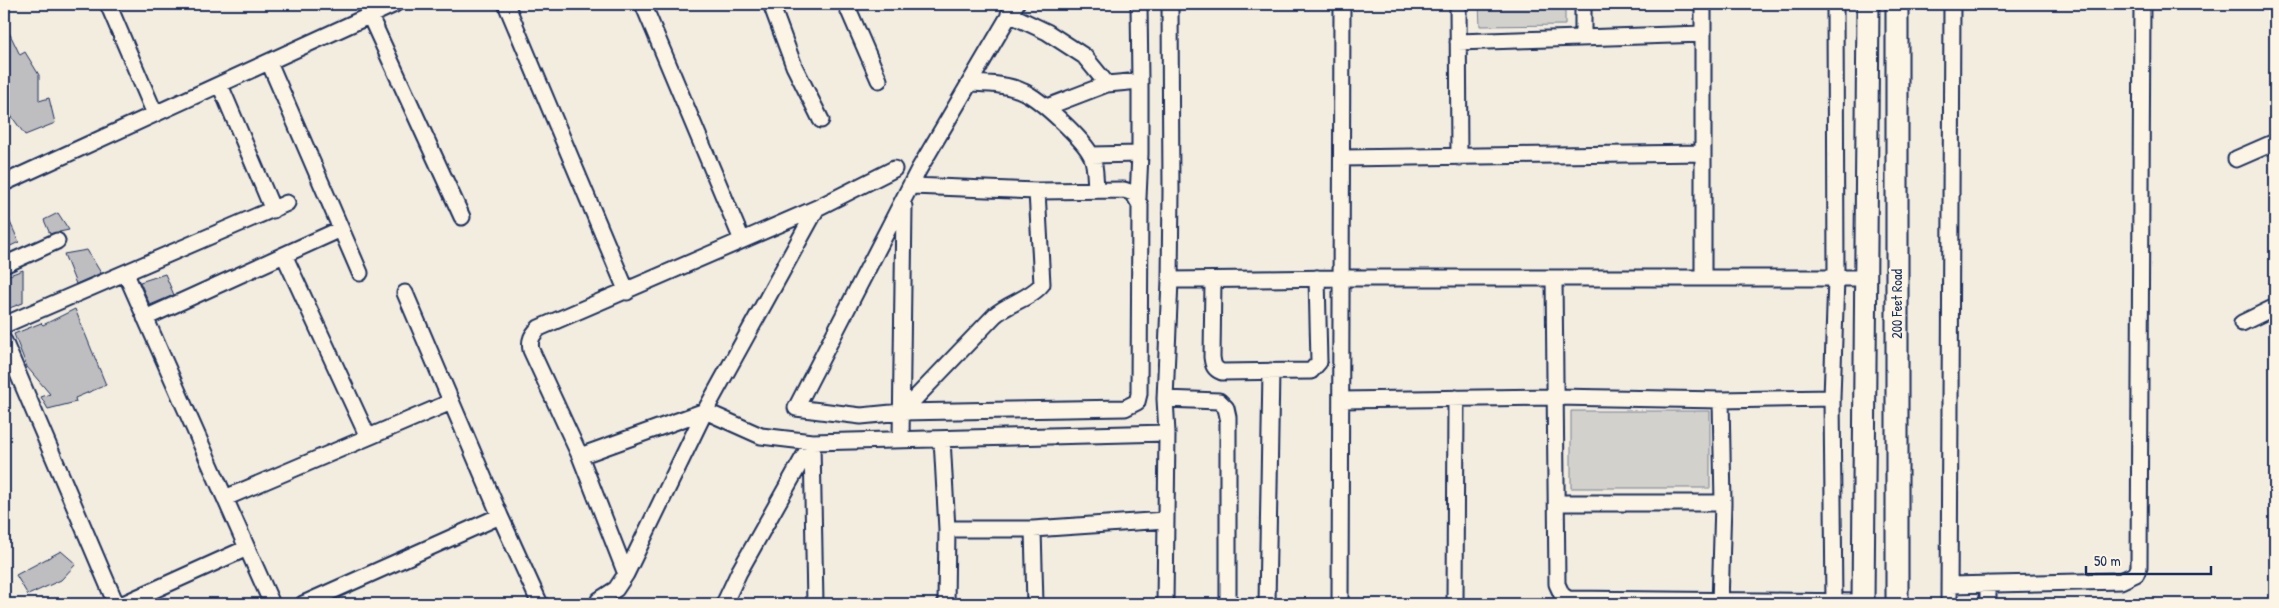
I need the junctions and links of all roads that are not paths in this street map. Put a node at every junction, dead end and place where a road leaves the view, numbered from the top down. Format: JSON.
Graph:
{"nodes":[{"id":1,"x":108,"y":4,"type":"edge"},
{"id":2,"x":395,"y":4,"type":"edge"},
{"id":3,"x":506,"y":4,"type":"edge"},
{"id":4,"x":643,"y":4,"type":"edge"},
{"id":5,"x":770,"y":4,"type":"edge"},
{"id":6,"x":846,"y":4,"type":"edge"},
{"id":7,"x":1139,"y":4,"type":"edge"},
{"id":8,"x":1170,"y":4,"type":"edge"},
{"id":9,"x":1342,"y":4,"type":"edge"},
{"id":10,"x":1458,"y":4,"type":"edge"},
{"id":11,"x":1582,"y":4,"type":"edge"},
{"id":12,"x":1704,"y":4,"type":"edge"},
{"id":13,"x":1835,"y":4,"type":"edge"},
{"id":14,"x":1868,"y":4,"type":"edge"},
{"id":15,"x":1897,"y":4,"type":"edge"},
{"id":16,"x":1952,"y":4,"type":"edge"},
{"id":17,"x":2142,"y":4,"type":"edge"},
{"id":18,"x":1013,"y":9,"type":"edge"},
{"id":19,"x":370,"y":16,"type":"junction"},
{"id":20,"x":1704,"y":34,"type":"junction"},
{"id":21,"x":1583,"y":38,"type":"junction"},
{"id":22,"x":1458,"y":42,"type":"junction"},
{"id":23,"x":269,"y":62,"type":"junction"},
{"id":24,"x":880,"y":80,"type":"dead end"},
{"id":25,"x":1140,"y":81,"type":"junction"},
{"id":26,"x":970,"y":83,"type":"junction"},
{"id":27,"x":1107,"y":84,"type":"junction"},
{"id":28,"x":220,"y":85,"type":"junction"},
{"id":29,"x":1046,"y":107,"type":"junction"},
{"id":30,"x":155,"y":114,"type":"junction"},
{"id":31,"x":821,"y":120,"type":"dead end"},
{"id":32,"x":2275,"y":142,"type":"edge"},
{"id":33,"x":1703,"y":153,"type":"junction"},
{"id":34,"x":1140,"y":154,"type":"junction"},
{"id":35,"x":1091,"y":155,"type":"junction"},
{"id":36,"x":1458,"y":157,"type":"junction"},
{"id":37,"x":1342,"y":158,"type":"junction"},
{"id":38,"x":2236,"y":159,"type":"dead end"},
{"id":39,"x":894,"y":169,"type":"dead end"},
{"id":40,"x":4,"y":183,"type":"edge"},
{"id":41,"x":912,"y":186,"type":"junction"},
{"id":42,"x":1096,"y":189,"type":"junction"},
{"id":43,"x":1037,"y":191,"type":"junction"},
{"id":44,"x":1138,"y":198,"type":"junction"},
{"id":45,"x":904,"y":202,"type":"junction"},
{"id":46,"x":817,"y":208,"type":"junction"},
{"id":47,"x":462,"y":217,"type":"dead end"},
{"id":48,"x":341,"y":229,"type":"junction"},
{"id":49,"x":742,"y":240,"type":"junction"},
{"id":50,"x":57,"y":241,"type":"dead end"},
{"id":51,"x":284,"y":255,"type":"junction"},
{"id":52,"x":4,"y":265,"type":"edge"},
{"id":53,"x":360,"y":273,"type":"dead end"},
{"id":54,"x":126,"y":274,"type":"junction"},
{"id":55,"x":1703,"y":277,"type":"junction"},
{"id":56,"x":1317,"y":278,"type":"junction"},
{"id":57,"x":1340,"y":278,"type":"junction"},
{"id":58,"x":1554,"y":278,"type":"junction"},
{"id":59,"x":1836,"y":278,"type":"junction"},
{"id":60,"x":1866,"y":278,"type":"junction"},
{"id":61,"x":1170,"y":280,"type":"junction"},
{"id":62,"x":1213,"y":280,"type":"junction"},
{"id":63,"x":627,"y":292,"type":"junction"},
{"id":64,"x":404,"y":293,"type":"dead end"},
{"id":65,"x":2275,"y":307,"type":"edge"},
{"id":66,"x":145,"y":318,"type":"junction"},
{"id":67,"x":2242,"y":322,"type":"dead end"},
{"id":68,"x":4,"y":325,"type":"edge"},
{"id":69,"x":4,"y":340,"type":"edge"},
{"id":70,"x":1271,"y":371,"type":"junction"},
{"id":71,"x":1556,"y":397,"type":"junction"},
{"id":72,"x":1456,"y":398,"type":"junction"},
{"id":73,"x":1832,"y":398,"type":"junction"},
{"id":74,"x":1165,"y":399,"type":"junction"},
{"id":75,"x":1341,"y":400,"type":"junction"},
{"id":76,"x":1721,"y":400,"type":"junction"},
{"id":77,"x":451,"y":402,"type":"junction"},
{"id":78,"x":704,"y":411,"type":"junction"},
{"id":79,"x":902,"y":412,"type":"junction"},
{"id":80,"x":1167,"y":433,"type":"junction"},
{"id":81,"x":368,"y":437,"type":"junction"},
{"id":82,"x":942,"y":439,"type":"junction"},
{"id":83,"x":901,"y":440,"type":"junction"},
{"id":84,"x":812,"y":442,"type":"junction"},
{"id":85,"x":580,"y":456,"type":"junction"},
{"id":86,"x":225,"y":498,"type":"junction"},
{"id":87,"x":1558,"y":503,"type":"junction"},
{"id":88,"x":1723,"y":503,"type":"junction"},
{"id":89,"x":500,"y":516,"type":"junction"},
{"id":90,"x":1165,"y":520,"type":"junction"},
{"id":91,"x":947,"y":529,"type":"junction"},
{"id":92,"x":1034,"y":529,"type":"junction"},
{"id":93,"x":247,"y":548,"type":"junction"},
{"id":94,"x":626,"y":574,"type":"junction"},
{"id":95,"x":1988,"y":584,"type":"junction"},
{"id":96,"x":1949,"y":585,"type":"junction"},
{"id":97,"x":599,"y":600,"type":"dead end"},
{"id":98,"x":1618,"y":602,"type":"edge"},
{"id":99,"x":1720,"y":602,"type":"edge"},
{"id":100,"x":1834,"y":603,"type":"edge"},
{"id":101,"x":1863,"y":603,"type":"edge"},
{"id":102,"x":116,"y":604,"type":"edge"},
{"id":103,"x":123,"y":604,"type":"edge"},
{"id":104,"x":272,"y":604,"type":"edge"},
{"id":105,"x":303,"y":604,"type":"edge"},
{"id":106,"x":540,"y":604,"type":"edge"},
{"id":107,"x":724,"y":604,"type":"edge"},
{"id":108,"x":815,"y":604,"type":"edge"},
{"id":109,"x":946,"y":604,"type":"edge"},
{"id":110,"x":1035,"y":604,"type":"edge"},
{"id":111,"x":1165,"y":604,"type":"edge"},
{"id":112,"x":1228,"y":604,"type":"edge"},
{"id":113,"x":1267,"y":604,"type":"edge"},
{"id":114,"x":1340,"y":604,"type":"edge"},
{"id":115,"x":1455,"y":604,"type":"edge"},
{"id":116,"x":1897,"y":604,"type":"edge"},
{"id":117,"x":1949,"y":604,"type":"edge"},
{"id":118,"x":1988,"y":604,"type":"edge"}],
"edges":[{"from":1,"to":30,"type":"street"},
{"from":2,"to":19,"type":"street"},
{"from":3,"to":63,"type":"street"},
{"from":4,"to":49,"type":"street"},
{"from":5,"to":31,"type":"street"},
{"from":6,"to":24,"type":"street"},
{"from":7,"to":25,"type":"street"},
{"from":8,"to":61,"type":"street"},
{"from":9,"to":37,"type":"street"},
{"from":10,"to":22,"type":"street"},
{"from":11,"to":21,"type":"street"},
{"from":12,"to":20,"type":"street"},
{"from":13,"to":59,"type":"street"},
{"from":14,"to":60,"type":"street"},
{"from":15,"to":116,"type":"street","name":"200 Feet Road"},
{"from":16,"to":96,"type":"street"},
{"from":17,"to":95,"type":"street"},
{"from":18,"to":26,"type":"street"},
{"from":18,"to":27,"type":"street"},
{"from":19,"to":23,"type":"street"},
{"from":19,"to":47,"type":"street"},
{"from":20,"to":21,"type":"street"},
{"from":20,"to":33,"type":"street"},
{"from":21,"to":22,"type":"street"},
{"from":22,"to":36,"type":"street"},
{"from":23,"to":28,"type":"street"},
{"from":23,"to":48,"type":"street"},
{"from":25,"to":27,"type":"street"},
{"from":25,"to":34,"type":"street"},
{"from":26,"to":29,"type":"street"},
{"from":26,"to":41,"type":"street"},
{"from":27,"to":29,"type":"street"},
{"from":28,"to":30,"type":"street"},
{"from":28,"to":54,"type":"street"},
{"from":29,"to":35,"type":"street"},
{"from":30,"to":40,"type":"street"},
{"from":32,"to":38,"type":"street"},
{"from":33,"to":36,"type":"street"},
{"from":33,"to":55,"type":"street"},
{"from":34,"to":35,"type":"street"},
{"from":34,"to":44,"type":"street"},
{"from":35,"to":42,"type":"street"},
{"from":36,"to":37,"type":"street"},
{"from":37,"to":57,"type":"street"},
{"from":39,"to":46,"type":"street"},
{"from":41,"to":43,"type":"street"},
{"from":41,"to":45,"type":"street"},
{"from":42,"to":43,"type":"street"},
{"from":42,"to":44,"type":"street"},
{"from":43,"to":79,"type":"street"},
{"from":44,"to":79,"type":"street"},
{"from":45,"to":79,"type":"street"},
{"from":45,"to":79,"type":"street"},
{"from":46,"to":49,"type":"street"},
{"from":46,"to":78,"type":"street"},
{"from":48,"to":51,"type":"street"},
{"from":48,"to":53,"type":"street"},
{"from":49,"to":63,"type":"street"},
{"from":50,"to":52,"type":"street"},
{"from":51,"to":66,"type":"street"},
{"from":51,"to":81,"type":"street"},
{"from":54,"to":66,"type":"street"},
{"from":54,"to":68,"type":"street"},
{"from":55,"to":58,"type":"street"},
{"from":55,"to":59,"type":"street"},
{"from":56,"to":57,"type":"street"},
{"from":56,"to":62,"type":"street"},
{"from":56,"to":70,"type":"street"},
{"from":57,"to":58,"type":"street"},
{"from":57,"to":75,"type":"street"},
{"from":58,"to":71,"type":"street"},
{"from":59,"to":60,"type":"street"},
{"from":59,"to":73,"type":"street"},
{"from":60,"to":101,"type":"street"},
{"from":61,"to":62,"type":"street"},
{"from":61,"to":74,"type":"street"},
{"from":62,"to":70,"type":"street"},
{"from":63,"to":85,"type":"street"},
{"from":64,"to":77,"type":"street"},
{"from":65,"to":67,"type":"street"},
{"from":66,"to":86,"type":"street"},
{"from":69,"to":102,"type":"street"},
{"from":70,"to":113,"type":"street"},
{"from":71,"to":72,"type":"street"},
{"from":71,"to":76,"type":"street"},
{"from":71,"to":87,"type":"street"},
{"from":72,"to":75,"type":"street"},
{"from":72,"to":115,"type":"street"},
{"from":73,"to":76,"type":"street"},
{"from":73,"to":100,"type":"street"},
{"from":74,"to":80,"type":"street"},
{"from":74,"to":112,"type":"street"},
{"from":75,"to":114,"type":"street"},
{"from":76,"to":88,"type":"street"},
{"from":77,"to":81,"type":"street"},
{"from":77,"to":89,"type":"street"},
{"from":78,"to":84,"type":"street"},
{"from":78,"to":85,"type":"street"},
{"from":78,"to":94,"type":"street"},
{"from":79,"to":83,"type":"street"},
{"from":80,"to":82,"type":"street"},
{"from":80,"to":90,"type":"street"},
{"from":81,"to":86,"type":"street"},
{"from":82,"to":83,"type":"street"},
{"from":82,"to":91,"type":"street"},
{"from":83,"to":84,"type":"street"},
{"from":84,"to":107,"type":"street"},
{"from":84,"to":108,"type":"street"},
{"from":85,"to":94,"type":"street"},
{"from":86,"to":93,"type":"street"},
{"from":87,"to":88,"type":"street"},
{"from":87,"to":98,"type":"street"},
{"from":88,"to":99,"type":"street"},
{"from":89,"to":105,"type":"street"},
{"from":89,"to":106,"type":"street"},
{"from":90,"to":92,"type":"street"},
{"from":90,"to":111,"type":"street"},
{"from":91,"to":92,"type":"street"},
{"from":91,"to":109,"type":"street"},
{"from":92,"to":110,"type":"street"},
{"from":93,"to":103,"type":"street"},
{"from":93,"to":104,"type":"street"},
{"from":94,"to":97,"type":"street"},
{"from":95,"to":96,"type":"street"},
{"from":95,"to":118,"type":"street"},
{"from":96,"to":117,"type":"street"},
{"from":98,"to":99,"type":"street"},
{"from":99,"to":100,"type":"street"},
{"from":100,"to":101,"type":"street"}]}
